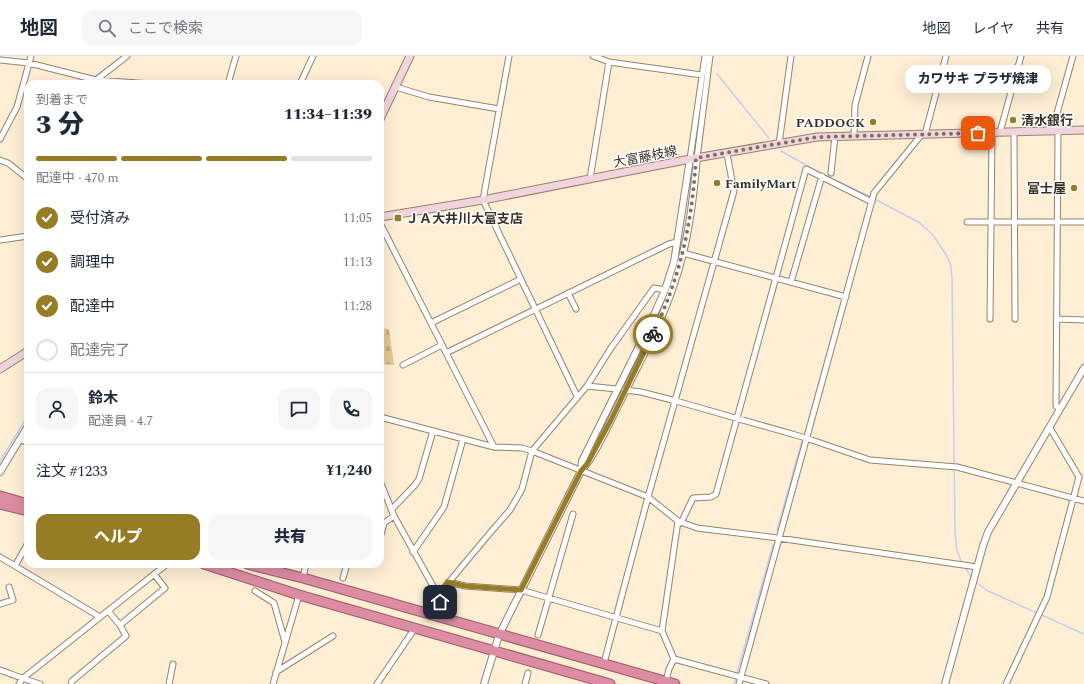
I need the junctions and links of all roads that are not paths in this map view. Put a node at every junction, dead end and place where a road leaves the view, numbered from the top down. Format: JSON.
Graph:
{"nodes":[{"id":1,"x":31,"y":56,"type":"edge"},
{"id":2,"x":127,"y":56,"type":"edge"},
{"id":3,"x":236,"y":56,"type":"edge"},
{"id":4,"x":313,"y":56,"type":"edge"},
{"id":5,"x":410,"y":56,"type":"edge"},
{"id":6,"x":509,"y":56,"type":"edge"},
{"id":7,"x":593,"y":56,"type":"edge"},
{"id":8,"x":705,"y":56,"type":"edge"},
{"id":9,"x":710,"y":56,"type":"edge"},
{"id":10,"x":791,"y":56,"type":"edge"},
{"id":11,"x":868,"y":56,"type":"edge"},
{"id":12,"x":946,"y":56,"type":"edge"},
{"id":13,"x":1021,"y":56,"type":"edge"},
{"id":14,"x":1072,"y":56,"type":"edge"},
{"id":15,"x":0,"y":60,"type":"edge"},
{"id":16,"x":609,"y":62,"type":"junction"},
{"id":17,"x":29,"y":63,"type":"junction"},
{"id":18,"x":702,"y":75,"type":"junction"},
{"id":19,"x":24,"y":80,"type":"edge"},
{"id":20,"x":96,"y":80,"type":"joint"},
{"id":21,"x":229,"y":80,"type":"edge"},
{"id":22,"x":302,"y":80,"type":"edge"},
{"id":23,"x":24,"y":81,"type":"edge"},
{"id":24,"x":396,"y":87,"type":"junction"},
{"id":25,"x":499,"y":109,"type":"junction"},
{"id":26,"x":384,"y":111,"type":"edge"},
{"id":27,"x":1084,"y":130,"type":"edge"},
{"id":28,"x":1055,"y":131,"type":"junction"},
{"id":29,"x":1000,"y":132,"type":"junction"},
{"id":30,"x":1014,"y":132,"type":"junction"},
{"id":31,"x":992,"y":133,"type":"junction"},
{"id":32,"x":924,"y":134,"type":"junction"},
{"id":33,"x":835,"y":136,"type":"junction"},
{"id":34,"x":854,"y":136,"type":"junction"},
{"id":35,"x":0,"y":139,"type":"edge"},
{"id":36,"x":779,"y":144,"type":"junction"},
{"id":37,"x":727,"y":154,"type":"junction"},
{"id":38,"x":694,"y":159,"type":"junction"},
{"id":39,"x":0,"y":160,"type":"edge"},
{"id":40,"x":831,"y":173,"type":"dead end"},
{"id":41,"x":24,"y":176,"type":"edge"},
{"id":42,"x":822,"y":176,"type":"junction"},
{"id":43,"x":590,"y":179,"type":"junction"},
{"id":44,"x":873,"y":199,"type":"junction"},
{"id":45,"x":483,"y":200,"type":"junction"},
{"id":46,"x":384,"y":216,"type":"edge"},
{"id":47,"x":967,"y":222,"type":"dead end"},
{"id":48,"x":991,"y":222,"type":"junction"},
{"id":49,"x":1014,"y":222,"type":"junction"},
{"id":50,"x":1058,"y":222,"type":"junction"},
{"id":51,"x":1084,"y":222,"type":"edge"},
{"id":52,"x":384,"y":231,"type":"edge"},
{"id":53,"x":24,"y":237,"type":"edge"},
{"id":54,"x":0,"y":240,"type":"edge"},
{"id":55,"x":677,"y":242,"type":"junction"},
{"id":56,"x":683,"y":252,"type":"junction"},
{"id":57,"x":714,"y":260,"type":"junction"},
{"id":58,"x":776,"y":278,"type":"junction"},
{"id":59,"x":521,"y":280,"type":"junction"},
{"id":60,"x":791,"y":282,"type":"junction"},
{"id":61,"x":665,"y":290,"type":"junction"},
{"id":62,"x":568,"y":293,"type":"junction"},
{"id":63,"x":846,"y":297,"type":"junction"},
{"id":64,"x":535,"y":309,"type":"junction"},
{"id":65,"x":576,"y":309,"type":"dead end"},
{"id":66,"x":990,"y":319,"type":"dead end"},
{"id":67,"x":1015,"y":319,"type":"dead end"},
{"id":68,"x":1057,"y":319,"type":"junction"},
{"id":69,"x":1084,"y":320,"type":"edge"},
{"id":70,"x":431,"y":323,"type":"junction"},
{"id":71,"x":442,"y":345,"type":"junction"},
{"id":72,"x":446,"y":353,"type":"junction"},
{"id":73,"x":24,"y":354,"type":"edge"},
{"id":74,"x":403,"y":365,"type":"dead end"},
{"id":75,"x":1084,"y":368,"type":"edge"},
{"id":76,"x":0,"y":369,"type":"edge"},
{"id":77,"x":587,"y":386,"type":"junction"},
{"id":78,"x":617,"y":389,"type":"junction"},
{"id":79,"x":625,"y":390,"type":"junction"},
{"id":80,"x":577,"y":396,"type":"junction"},
{"id":81,"x":676,"y":401,"type":"junction"},
{"id":82,"x":1060,"y":409,"type":"junction"},
{"id":83,"x":384,"y":418,"type":"edge"},
{"id":84,"x":737,"y":418,"type":"junction"},
{"id":85,"x":1050,"y":428,"type":"junction"},
{"id":86,"x":433,"y":431,"type":"junction"},
{"id":87,"x":24,"y":432,"type":"edge"},
{"id":88,"x":806,"y":438,"type":"junction"},
{"id":89,"x":20,"y":439,"type":"junction"},
{"id":90,"x":463,"y":439,"type":"junction"},
{"id":91,"x":24,"y":441,"type":"edge"},
{"id":92,"x":494,"y":447,"type":"junction"},
{"id":93,"x":532,"y":451,"type":"junction"},
{"id":94,"x":581,"y":471,"type":"junction"},
{"id":95,"x":0,"y":472,"type":"edge"},
{"id":96,"x":1018,"y":482,"type":"junction"},
{"id":97,"x":384,"y":490,"type":"edge"},
{"id":98,"x":0,"y":496,"type":"edge"},
{"id":99,"x":648,"y":497,"type":"junction"},
{"id":100,"x":1074,"y":498,"type":"junction"},
{"id":101,"x":1084,"y":501,"type":"edge"},
{"id":102,"x":24,"y":503,"type":"edge"},
{"id":103,"x":0,"y":504,"type":"edge"},
{"id":104,"x":392,"y":509,"type":"junction"},
{"id":105,"x":24,"y":511,"type":"edge"},
{"id":106,"x":573,"y":514,"type":"dead end"},
{"id":107,"x":394,"y":516,"type":"junction"},
{"id":108,"x":679,"y":522,"type":"junction"},
{"id":109,"x":384,"y":523,"type":"edge"},
{"id":110,"x":778,"y":538,"type":"junction"},
{"id":111,"x":24,"y":550,"type":"edge"},
{"id":112,"x":413,"y":552,"type":"junction"},
{"id":113,"x":0,"y":557,"type":"edge"},
{"id":114,"x":15,"y":566,"type":"junction"},
{"id":115,"x":162,"y":568,"type":"edge"},
{"id":116,"x":216,"y":568,"type":"edge"},
{"id":117,"x":263,"y":568,"type":"edge"},
{"id":118,"x":305,"y":568,"type":"edge"},
{"id":119,"x":346,"y":568,"type":"edge"},
{"id":120,"x":977,"y":568,"type":"junction"},
{"id":121,"x":154,"y":574,"type":"junction"},
{"id":122,"x":303,"y":578,"type":"junction"},
{"id":123,"x":343,"y":578,"type":"dead end"},
{"id":124,"x":448,"y":582,"type":"junction"},
{"id":125,"x":9,"y":587,"type":"dead end"},
{"id":126,"x":521,"y":590,"type":"junction"},
{"id":127,"x":255,"y":591,"type":"dead end"},
{"id":128,"x":298,"y":595,"type":"junction"},
{"id":129,"x":438,"y":595,"type":"junction"},
{"id":130,"x":549,"y":598,"type":"junction"},
{"id":131,"x":0,"y":604,"type":"edge"},
{"id":132,"x":108,"y":611,"type":"junction"},
{"id":133,"x":438,"y":616,"type":"junction"},
{"id":134,"x":100,"y":617,"type":"junction"},
{"id":135,"x":617,"y":617,"type":"junction"},
{"id":136,"x":120,"y":625,"type":"junction"},
{"id":137,"x":415,"y":628,"type":"junction"},
{"id":138,"x":662,"y":630,"type":"junction"},
{"id":139,"x":499,"y":635,"type":"junction"},
{"id":140,"x":538,"y":635,"type":"dead end"},
{"id":141,"x":332,"y":636,"type":"dead end"},
{"id":142,"x":285,"y":642,"type":"junction"},
{"id":143,"x":494,"y":651,"type":"junction"},
{"id":144,"x":674,"y":659,"type":"junction"},
{"id":145,"x":172,"y":664,"type":"dead end"},
{"id":146,"x":604,"y":664,"type":"junction"},
{"id":147,"x":0,"y":670,"type":"edge"},
{"id":148,"x":276,"y":672,"type":"junction"},
{"id":149,"x":528,"y":673,"type":"dead end"},
{"id":150,"x":738,"y":676,"type":"junction"},
{"id":151,"x":20,"y":681,"type":"edge"},
{"id":152,"x":598,"y":682,"type":"edge"},
{"id":153,"x":670,"y":683,"type":"edge"},
{"id":154,"x":40,"y":684,"type":"edge"},
{"id":155,"x":71,"y":684,"type":"edge"},
{"id":156,"x":169,"y":684,"type":"edge"},
{"id":157,"x":273,"y":684,"type":"edge"},
{"id":158,"x":377,"y":684,"type":"edge"},
{"id":159,"x":484,"y":684,"type":"edge"},
{"id":160,"x":525,"y":684,"type":"edge"},
{"id":161,"x":610,"y":684,"type":"edge"},
{"id":162,"x":739,"y":684,"type":"edge"},
{"id":163,"x":766,"y":684,"type":"edge"},
{"id":164,"x":945,"y":684,"type":"edge"},
{"id":165,"x":1006,"y":684,"type":"edge"}],
"edges":[{"from":1,"to":17,"type":"street"},
{"from":2,"to":20,"type":"street"},
{"from":3,"to":21,"type":"street"},
{"from":4,"to":22,"type":"street"},
{"from":5,"to":24,"type":"main road"},
{"from":6,"to":25,"type":"street"},
{"from":7,"to":16,"type":"street"},
{"from":8,"to":18,"type":"street"},
{"from":9,"to":38,"type":"street"},
{"from":10,"to":36,"type":"street"},
{"from":11,"to":34,"type":"street"},
{"from":12,"to":32,"type":"street"},
{"from":13,"to":29,"type":"street"},
{"from":14,"to":28,"type":"street"},
{"from":15,"to":17,"type":"street"},
{"from":16,"to":18,"type":"street"},
{"from":16,"to":43,"type":"street"},
{"from":17,"to":19,"type":"street"},
{"from":17,"to":20,"type":"street"},
{"from":18,"to":38,"type":"street"},
{"from":23,"to":35,"type":"street"},
{"from":24,"to":25,"type":"street"},
{"from":24,"to":26,"type":"main road"},
{"from":25,"to":45,"type":"street"},
{"from":27,"to":28,"type":"main road","name":"大富藤枝線"},
{"from":28,"to":30,"type":"main road","name":"大富藤枝線"},
{"from":28,"to":50,"type":"street"},
{"from":29,"to":30,"type":"main road","name":"大富藤枝線"},
{"from":29,"to":31,"type":"main road","name":"大富藤枝線"},
{"from":30,"to":49,"type":"street"},
{"from":31,"to":32,"type":"main road","name":"大富藤枝線"},
{"from":31,"to":48,"type":"street"},
{"from":32,"to":34,"type":"main road","name":"大富藤枝線"},
{"from":32,"to":44,"type":"street"},
{"from":33,"to":34,"type":"main road","name":"大富藤枝線"},
{"from":33,"to":36,"type":"main road","name":"大富藤枝線"},
{"from":33,"to":40,"type":"street"},
{"from":36,"to":37,"type":"main road","name":"大富藤枝線"},
{"from":37,"to":38,"type":"main road","name":"大富藤枝線"},
{"from":37,"to":57,"type":"street"},
{"from":38,"to":43,"type":"main road","name":"大富藤枝線"},
{"from":38,"to":55,"type":"street"},
{"from":38,"to":56,"type":"street"},
{"from":39,"to":41,"type":"street"},
{"from":42,"to":44,"type":"street"},
{"from":42,"to":58,"type":"street"},
{"from":42,"to":60,"type":"street"},
{"from":43,"to":45,"type":"main road","name":"大富藤枝線"},
{"from":44,"to":63,"type":"street"},
{"from":45,"to":46,"type":"main road","name":"大富藤枝線"},
{"from":45,"to":59,"type":"street"},
{"from":47,"to":48,"type":"street"},
{"from":48,"to":49,"type":"street"},
{"from":48,"to":66,"type":"street"},
{"from":49,"to":50,"type":"street"},
{"from":49,"to":67,"type":"street"},
{"from":50,"to":51,"type":"street"},
{"from":50,"to":68,"type":"street"},
{"from":52,"to":70,"type":"street"},
{"from":53,"to":54,"type":"street"},
{"from":55,"to":61,"type":"street"},
{"from":55,"to":62,"type":"street"},
{"from":56,"to":57,"type":"street"},
{"from":56,"to":79,"type":"street"},
{"from":57,"to":58,"type":"street"},
{"from":57,"to":81,"type":"street"},
{"from":58,"to":60,"type":"street"},
{"from":58,"to":84,"type":"street"},
{"from":59,"to":64,"type":"street"},
{"from":59,"to":70,"type":"street"},
{"from":60,"to":63,"type":"street"},
{"from":61,"to":77,"type":"street"},
{"from":61,"to":78,"type":"street"},
{"from":62,"to":64,"type":"street"},
{"from":62,"to":65,"type":"street"},
{"from":63,"to":88,"type":"street"},
{"from":64,"to":72,"type":"street"},
{"from":64,"to":80,"type":"street"},
{"from":68,"to":69,"type":"street"},
{"from":68,"to":82,"type":"street"},
{"from":70,"to":71,"type":"street"},
{"from":71,"to":72,"type":"street"},
{"from":71,"to":74,"type":"street"},
{"from":72,"to":92,"type":"street"},
{"from":73,"to":76,"type":"main road"},
{"from":75,"to":82,"type":"street"},
{"from":77,"to":78,"type":"street"},
{"from":77,"to":80,"type":"street"},
{"from":78,"to":94,"type":"street"},
{"from":79,"to":81,"type":"street"},
{"from":79,"to":94,"type":"street"},
{"from":80,"to":93,"type":"street"},
{"from":81,"to":84,"type":"street"},
{"from":81,"to":99,"type":"street"},
{"from":82,"to":85,"type":"street"},
{"from":83,"to":86,"type":"street"},
{"from":84,"to":88,"type":"street"},
{"from":84,"to":108,"type":"street"},
{"from":85,"to":96,"type":"street"},
{"from":85,"to":100,"type":"street"},
{"from":86,"to":90,"type":"street"},
{"from":86,"to":104,"type":"street"},
{"from":87,"to":89,"type":"street"},
{"from":88,"to":96,"type":"street"},
{"from":88,"to":110,"type":"street"},
{"from":89,"to":91,"type":"street"},
{"from":89,"to":95,"type":"street"},
{"from":90,"to":92,"type":"street"},
{"from":90,"to":112,"type":"street"},
{"from":92,"to":93,"type":"street"},
{"from":93,"to":94,"type":"street"},
{"from":93,"to":124,"type":"street"},
{"from":94,"to":99,"type":"street"},
{"from":94,"to":126,"type":"street"},
{"from":96,"to":100,"type":"street"},
{"from":96,"to":120,"type":"street"},
{"from":97,"to":104,"type":"street"},
{"from":98,"to":102,"type":"highway"},
{"from":99,"to":108,"type":"street"},
{"from":99,"to":135,"type":"street"},
{"from":100,"to":101,"type":"street"},
{"from":100,"to":165,"type":"street"},
{"from":103,"to":105,"type":"highway"},
{"from":104,"to":107,"type":"street"},
{"from":106,"to":130,"type":"street"},
{"from":107,"to":109,"type":"street"},
{"from":107,"to":112,"type":"street"},
{"from":108,"to":110,"type":"street"},
{"from":108,"to":138,"type":"street"},
{"from":110,"to":120,"type":"street"},
{"from":110,"to":150,"type":"street"},
{"from":111,"to":114,"type":"street"},
{"from":112,"to":129,"type":"street"},
{"from":113,"to":114,"type":"street"},
{"from":114,"to":134,"type":"street"},
{"from":115,"to":121,"type":"street"},
{"from":116,"to":128,"type":"highway"},
{"from":117,"to":122,"type":"highway"},
{"from":118,"to":122,"type":"street"},
{"from":119,"to":123,"type":"street"},
{"from":120,"to":164,"type":"street"},
{"from":121,"to":132,"type":"street"},
{"from":121,"to":136,"type":"street"},
{"from":122,"to":133,"type":"highway"},
{"from":124,"to":126,"type":"street"},
{"from":124,"to":129,"type":"street"},
{"from":125,"to":131,"type":"street"},
{"from":126,"to":130,"type":"street"},
{"from":126,"to":139,"type":"street"},
{"from":127,"to":142,"type":"street"},
{"from":128,"to":137,"type":"highway"},
{"from":128,"to":142,"type":"street"},
{"from":129,"to":133,"type":"street"},
{"from":130,"to":135,"type":"street"},
{"from":130,"to":140,"type":"street"},
{"from":132,"to":134,"type":"street"},
{"from":132,"to":136,"type":"street"},
{"from":133,"to":139,"type":"highway"},
{"from":134,"to":151,"type":"street"},
{"from":135,"to":138,"type":"street"},
{"from":135,"to":146,"type":"street"},
{"from":136,"to":155,"type":"street"},
{"from":137,"to":143,"type":"highway"},
{"from":137,"to":158,"type":"street"},
{"from":138,"to":144,"type":"street"},
{"from":139,"to":143,"type":"street"},
{"from":139,"to":146,"type":"highway"},
{"from":141,"to":148,"type":"street"},
{"from":142,"to":148,"type":"street"},
{"from":143,"to":152,"type":"highway"},
{"from":143,"to":159,"type":"street"},
{"from":144,"to":150,"type":"street"},
{"from":144,"to":153,"type":"street"},
{"from":145,"to":156,"type":"street"},
{"from":146,"to":153,"type":"highway"},
{"from":147,"to":151,"type":"street"},
{"from":148,"to":157,"type":"street"},
{"from":149,"to":160,"type":"street"},
{"from":150,"to":162,"type":"street"},
{"from":150,"to":163,"type":"street"},
{"from":151,"to":154,"type":"street"},
{"from":152,"to":161,"type":"highway"}]}
